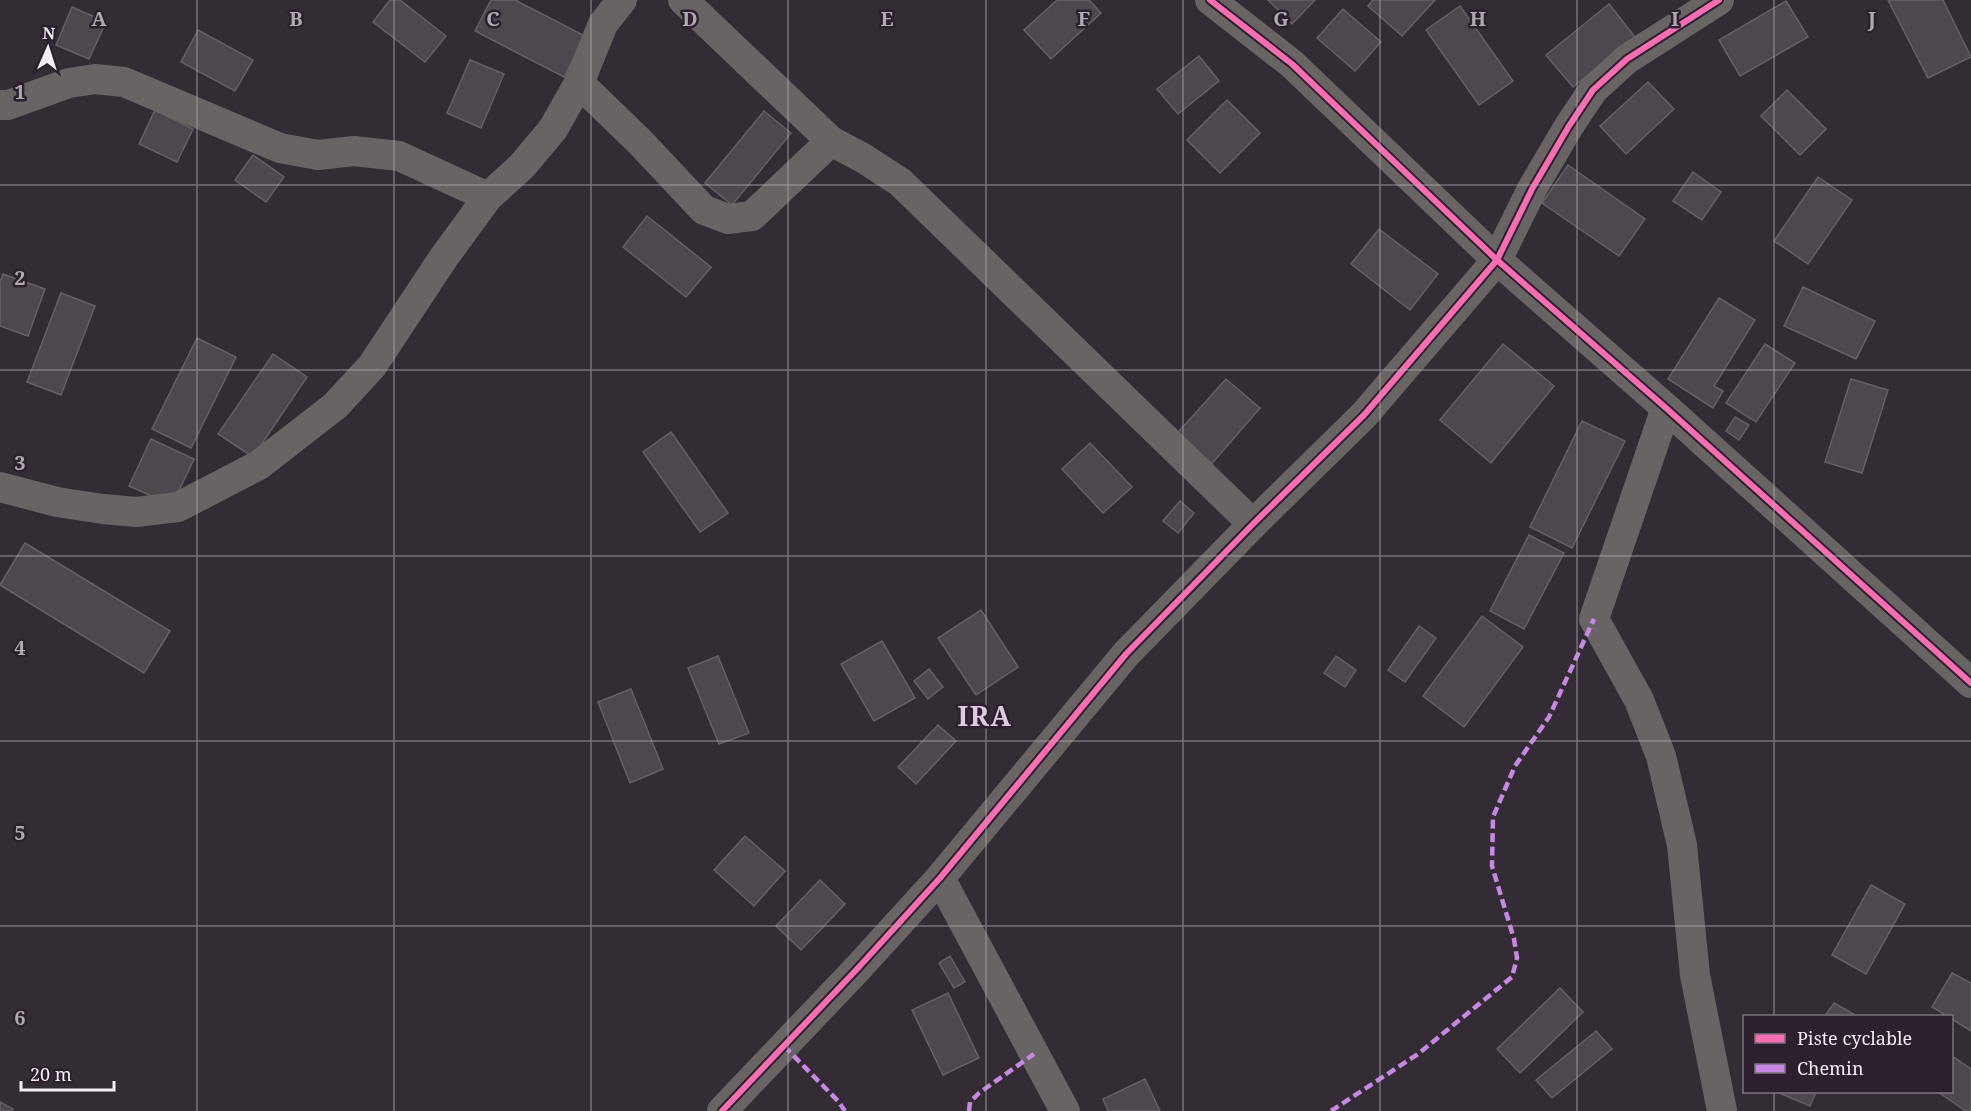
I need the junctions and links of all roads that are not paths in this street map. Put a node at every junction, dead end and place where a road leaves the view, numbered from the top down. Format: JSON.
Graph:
{"nodes":[{"id":1,"x":622,"y":0,"type":"edge"},
{"id":2,"x":683,"y":0,"type":"edge"},
{"id":3,"x":1210,"y":0,"type":"edge"},
{"id":4,"x":1719,"y":0,"type":"edge"},
{"id":5,"x":579,"y":83,"type":"junction"},
{"id":6,"x":0,"y":105,"type":"edge"},
{"id":7,"x":831,"y":141,"type":"junction"},
{"id":8,"x":488,"y":197,"type":"junction"},
{"id":9,"x":1497,"y":260,"type":"junction"},
{"id":10,"x":1666,"y":408,"type":"junction"},
{"id":11,"x":0,"y":487,"type":"edge"},
{"id":12,"x":1253,"y":524,"type":"junction"},
{"id":13,"x":1971,"y":683,"type":"edge"},
{"id":14,"x":940,"y":878,"type":"junction"},
{"id":15,"x":722,"y":1111,"type":"edge"},
{"id":16,"x":1065,"y":1111,"type":"edge"},
{"id":17,"x":1722,"y":1111,"type":"edge"}],
"edges":[{"from":1,"to":5,"type":"street"},
{"from":2,"to":7,"type":"street"},
{"from":3,"to":9,"type":"street"},
{"from":4,"to":9,"type":"street"},
{"from":5,"to":7,"type":"street"},
{"from":5,"to":8,"type":"street"},
{"from":6,"to":8,"type":"street"},
{"from":7,"to":12,"type":"street"},
{"from":8,"to":11,"type":"street"},
{"from":9,"to":10,"type":"street"},
{"from":9,"to":12,"type":"street"},
{"from":10,"to":13,"type":"street"},
{"from":10,"to":17,"type":"street"},
{"from":12,"to":14,"type":"street"},
{"from":14,"to":15,"type":"street"},
{"from":14,"to":16,"type":"street"}]}
